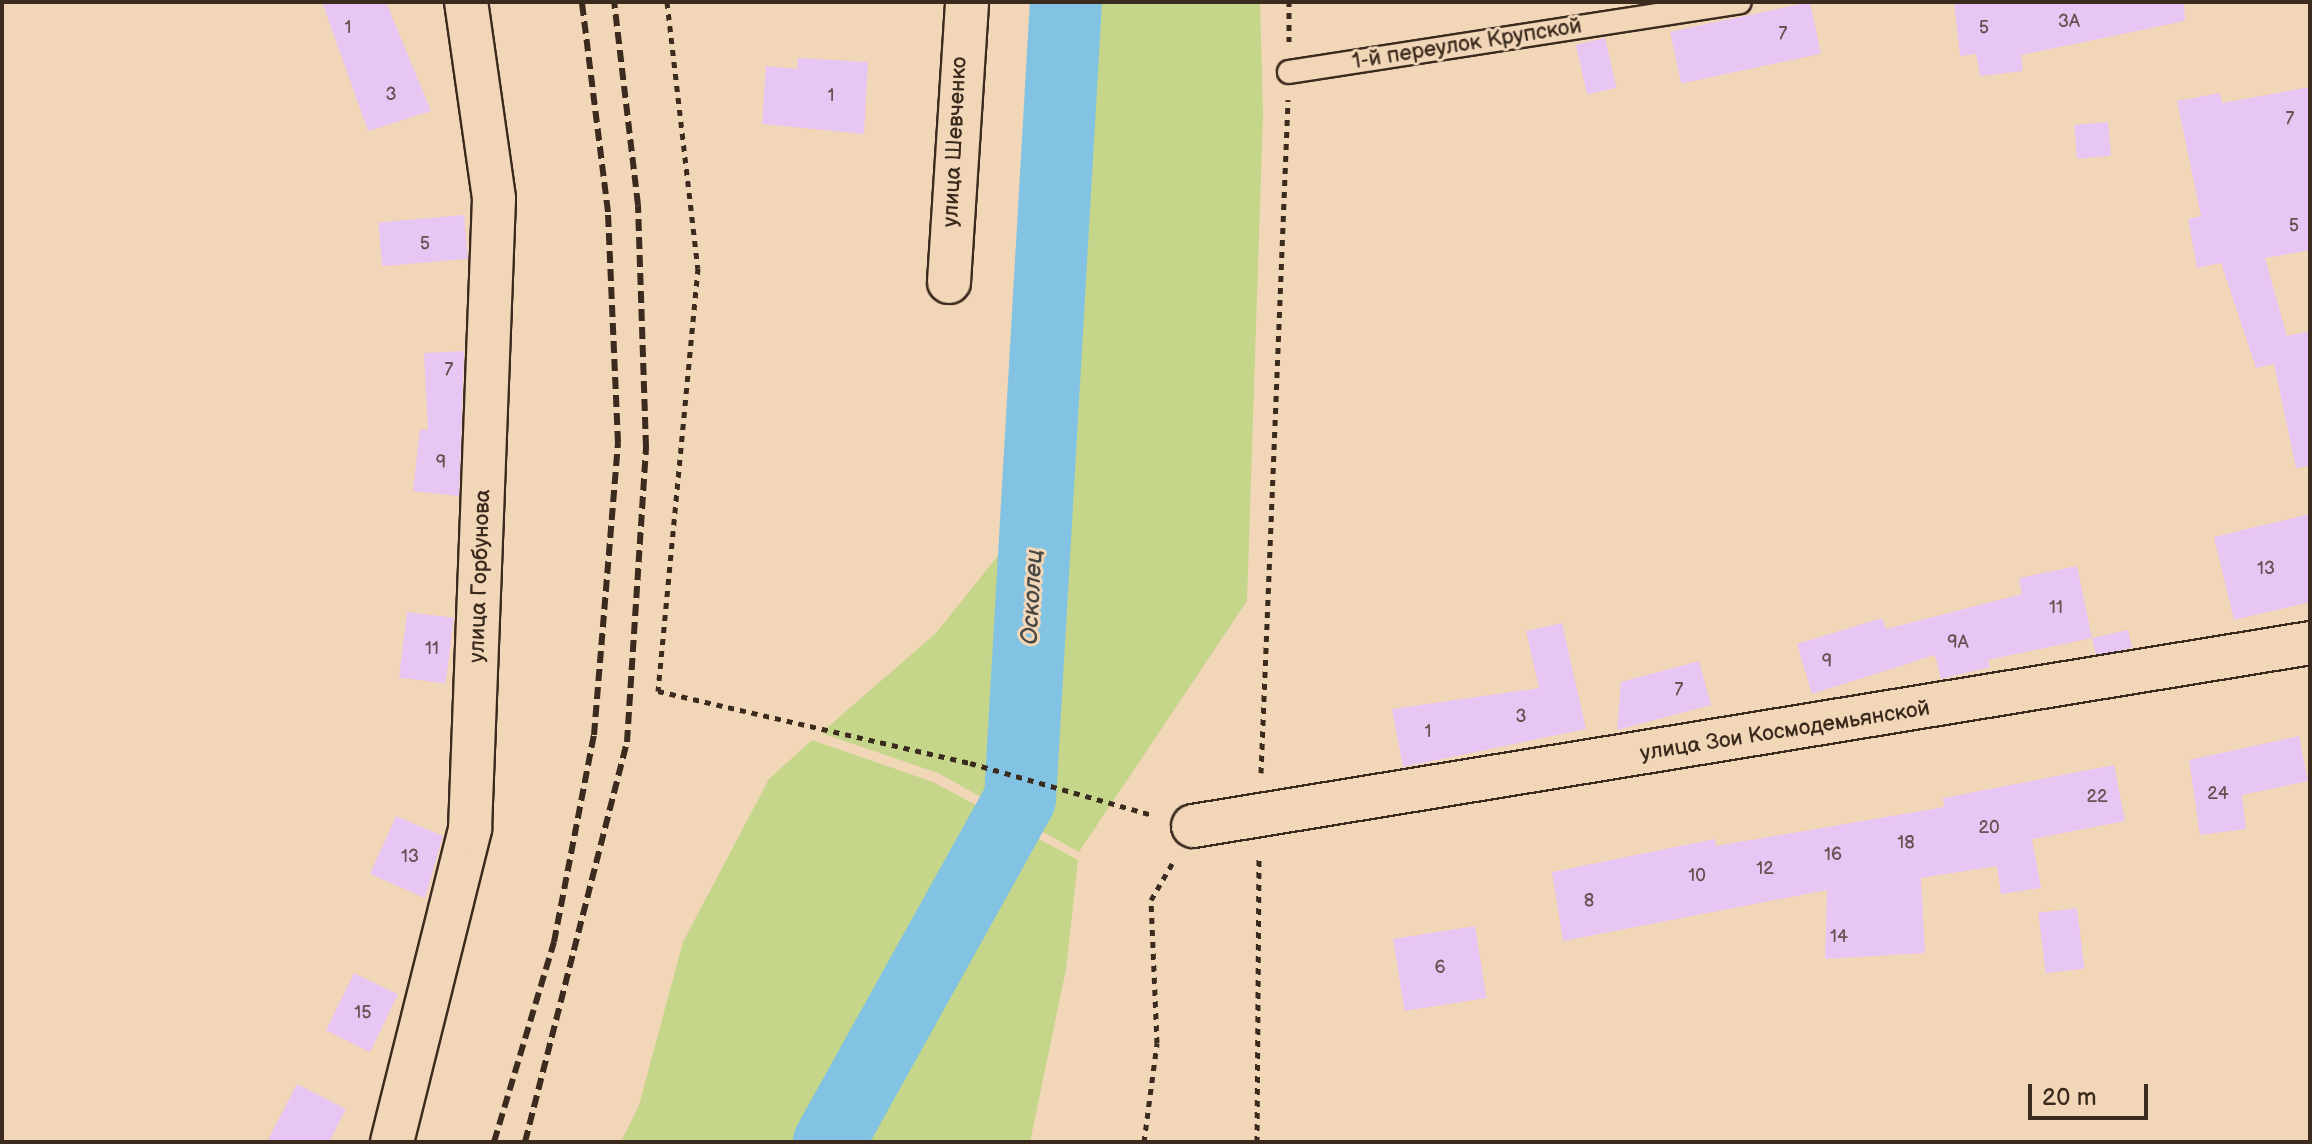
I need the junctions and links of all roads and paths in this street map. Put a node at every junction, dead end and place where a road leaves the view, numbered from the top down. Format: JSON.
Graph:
{"nodes":[{"id":1,"x":466,"y":2,"type":"edge"},
{"id":2,"x":667,"y":2,"type":"edge"},
{"id":3,"x":967,"y":2,"type":"edge"},
{"id":4,"x":1289,"y":2,"type":"edge"},
{"id":5,"x":1740,"y":2,"type":"edge"},
{"id":6,"x":1289,"y":72,"type":"junction"},
{"id":7,"x":949,"y":282,"type":"dead end"},
{"id":8,"x":2310,"y":643,"type":"edge"},
{"id":9,"x":1259,"y":819,"type":"junction"},
{"id":10,"x":1193,"y":826,"type":"junction"},
{"id":11,"x":392,"y":1142,"type":"edge"},
{"id":12,"x":1144,"y":1142,"type":"edge"},
{"id":13,"x":1257,"y":1142,"type":"edge"}],
"edges":[{"from":1,"to":11,"type":"street","name":"улица Горбунова"},
{"from":2,"to":10,"type":"path"},
{"from":3,"to":7,"type":"street","name":"улица Шевченко"},
{"from":4,"to":6,"type":"path"},
{"from":5,"to":6,"type":"lane","name":"1-й переулок Крупской"},
{"from":6,"to":9,"type":"path"},
{"from":8,"to":9,"type":"street","name":"улица Зои Космодемьянской"},
{"from":9,"to":10,"type":"street","name":"улица Зои Космодемьянской"},
{"from":9,"to":13,"type":"path"},
{"from":10,"to":12,"type":"path"}]}
